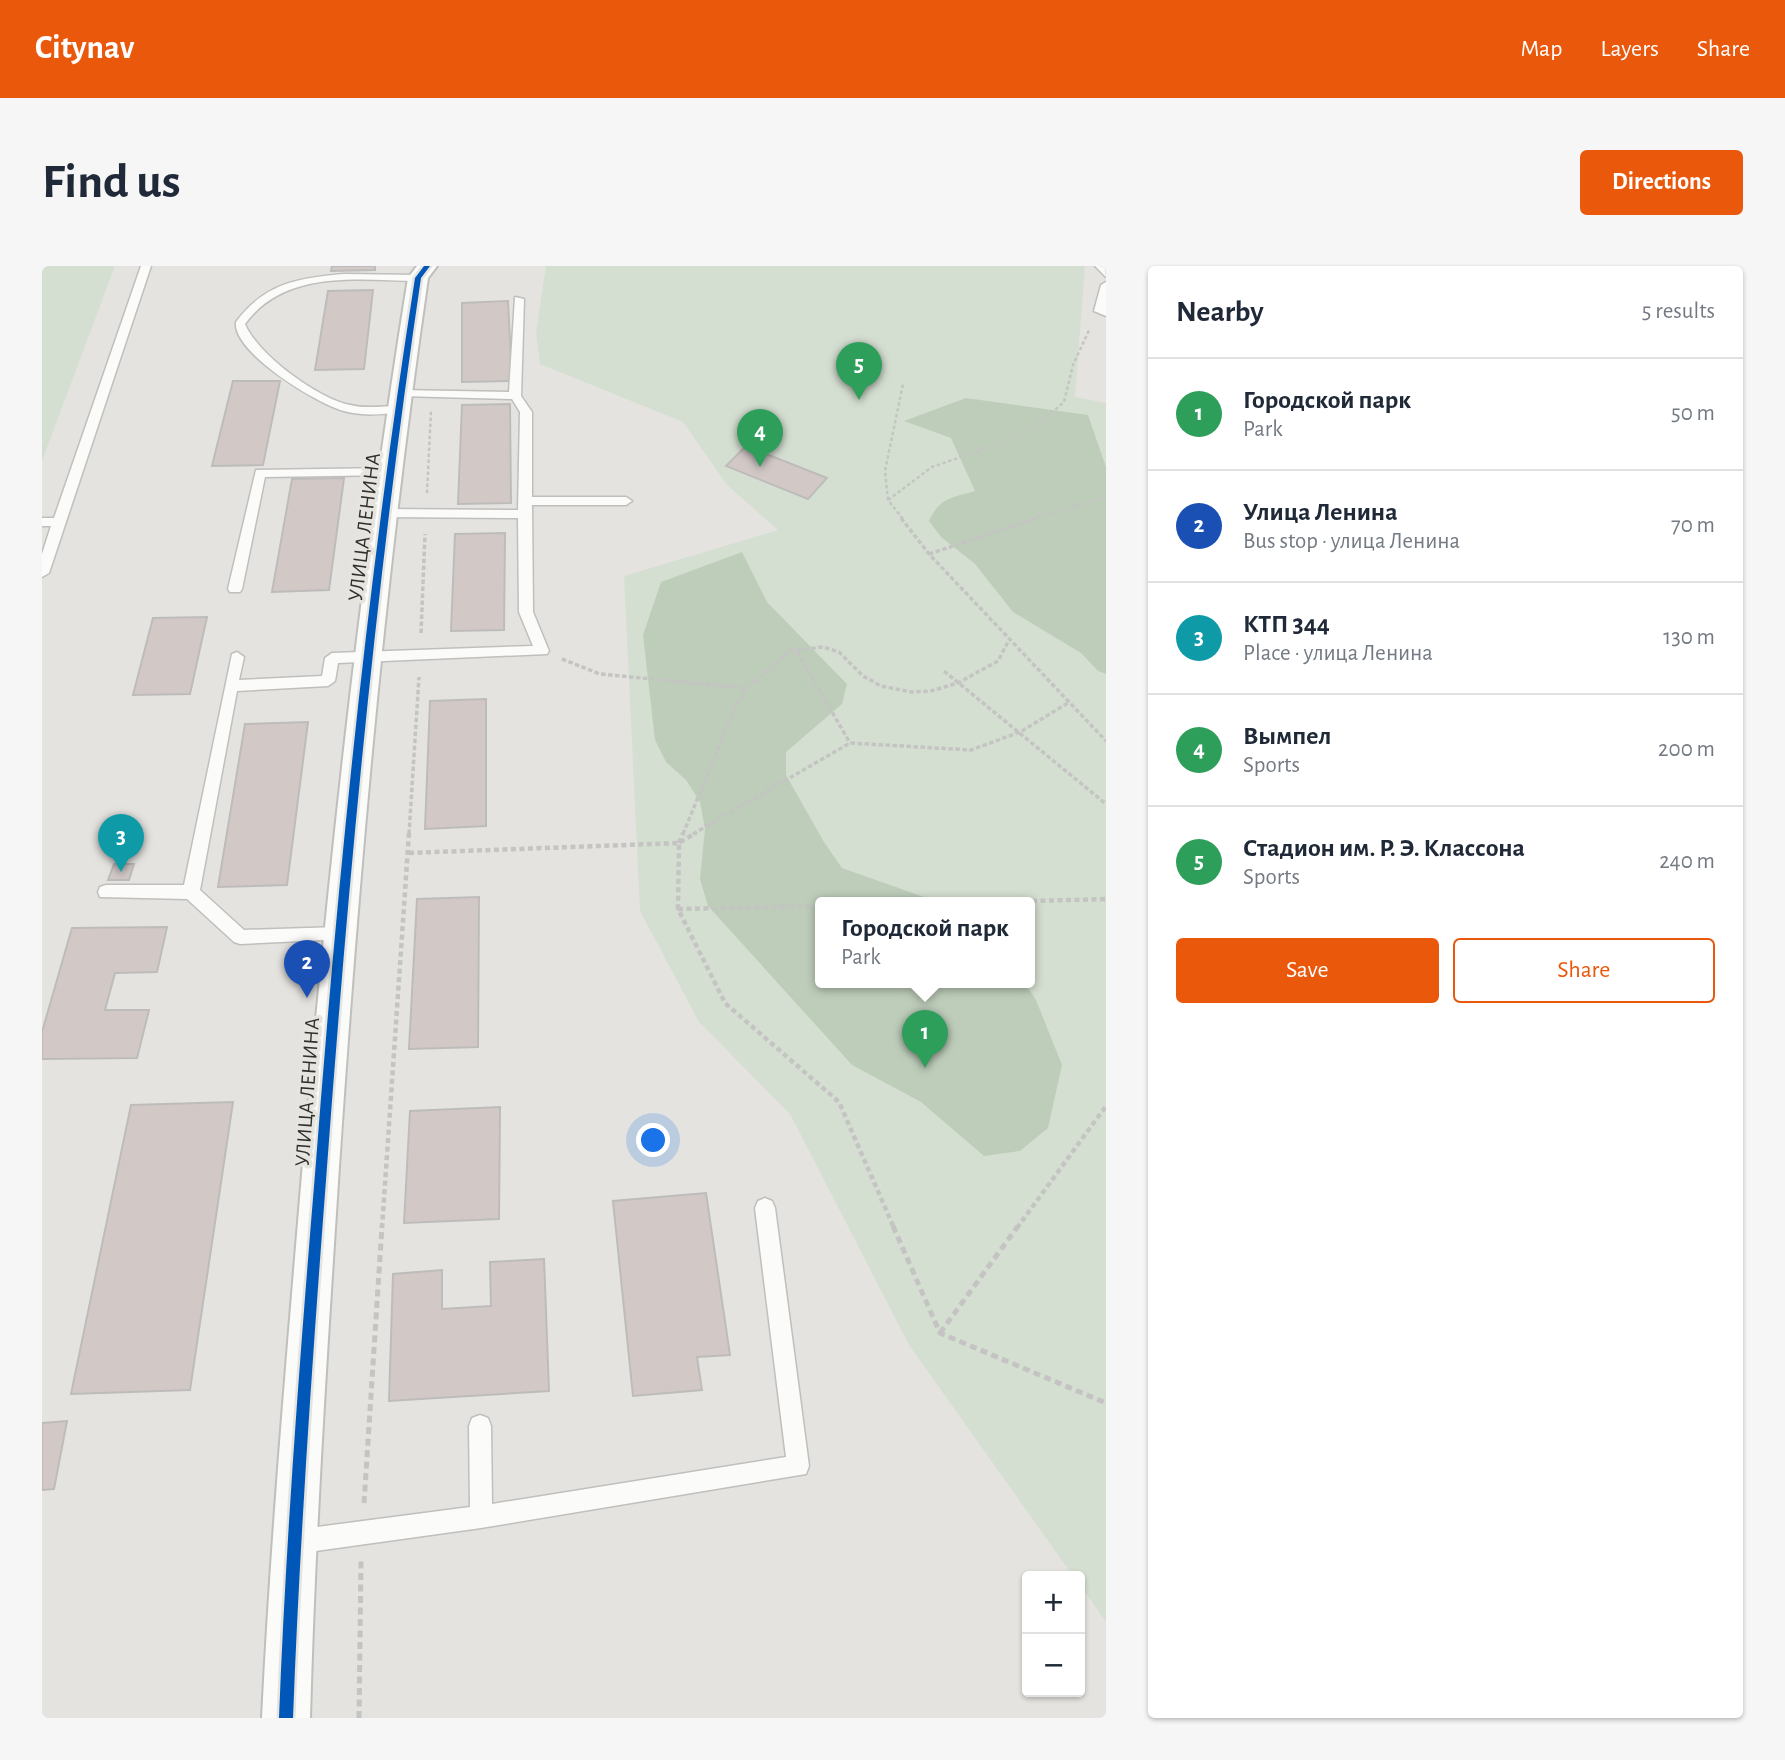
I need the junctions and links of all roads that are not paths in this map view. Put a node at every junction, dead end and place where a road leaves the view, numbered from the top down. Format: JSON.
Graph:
{"nodes":[{"id":1,"x":146,"y":266,"type":"edge"},
{"id":2,"x":1100,"y":266,"type":"edge"},
{"id":3,"x":423,"y":272,"type":"edge"},
{"id":4,"x":1106,"y":274,"type":"edge"},
{"id":5,"x":1106,"y":285,"type":"edge"},
{"id":6,"x":519,"y":299,"type":"dead end"},
{"id":7,"x":1103,"y":312,"type":"edge"},
{"id":8,"x":515,"y":396,"type":"junction"},
{"id":9,"x":411,"y":399,"type":"junction"},
{"id":10,"x":388,"y":472,"type":"junction"},
{"id":11,"x":626,"y":500,"type":"dead end"},
{"id":12,"x":525,"y":508,"type":"junction"},
{"id":13,"x":384,"y":513,"type":"junction"},
{"id":14,"x":42,"y":522,"type":"edge"},
{"id":15,"x":60,"y":522,"type":"junction"},
{"id":16,"x":42,"y":573,"type":"edge"},
{"id":17,"x":235,"y":589,"type":"dead end"},
{"id":18,"x":368,"y":656,"type":"junction"},
{"id":19,"x":237,"y":657,"type":"dead end"},
{"id":20,"x":231,"y":686,"type":"junction"},
{"id":21,"x":106,"y":892,"type":"dead end"},
{"id":22,"x":191,"y":892,"type":"junction"},
{"id":23,"x":340,"y":934,"type":"junction"},
{"id":24,"x":765,"y":1208,"type":"dead end"},
{"id":25,"x":480,"y":1426,"type":"dead end"},
{"id":26,"x":481,"y":1517,"type":"junction"},
{"id":27,"x":292,"y":1542,"type":"junction"},
{"id":28,"x":285,"y":1718,"type":"edge"}],
"edges":[{"from":1,"to":15,"type":"lane"},
{"from":2,"to":4,"type":"lane"},
{"from":3,"to":9,"type":"street","name":"УЛИЦА ЛЕНИНА"},
{"from":3,"to":9,"type":"lane"},
{"from":5,"to":7,"type":"lane"},
{"from":6,"to":8,"type":"lane"},
{"from":8,"to":9,"type":"lane"},
{"from":8,"to":12,"type":"lane"},
{"from":9,"to":10,"type":"street","name":"УЛИЦА ЛЕНИНА"},
{"from":10,"to":13,"type":"street","name":"УЛИЦА ЛЕНИНА"},
{"from":10,"to":17,"type":"lane"},
{"from":11,"to":12,"type":"lane"},
{"from":12,"to":13,"type":"lane"},
{"from":12,"to":18,"type":"lane"},
{"from":13,"to":18,"type":"street","name":"УЛИЦА ЛЕНИНА"},
{"from":14,"to":15,"type":"lane"},
{"from":15,"to":16,"type":"lane"},
{"from":18,"to":20,"type":"lane"},
{"from":18,"to":23,"type":"street","name":"УЛИЦА ЛЕНИНА"},
{"from":19,"to":20,"type":"lane"},
{"from":20,"to":22,"type":"lane"},
{"from":21,"to":22,"type":"lane"},
{"from":22,"to":23,"type":"lane"},
{"from":23,"to":27,"type":"street","name":"УЛИЦА ЛЕНИНА"},
{"from":24,"to":26,"type":"lane"},
{"from":25,"to":26,"type":"lane"},
{"from":26,"to":27,"type":"lane"},
{"from":27,"to":28,"type":"street","name":"УЛИЦА ЛЕНИНА"}]}
